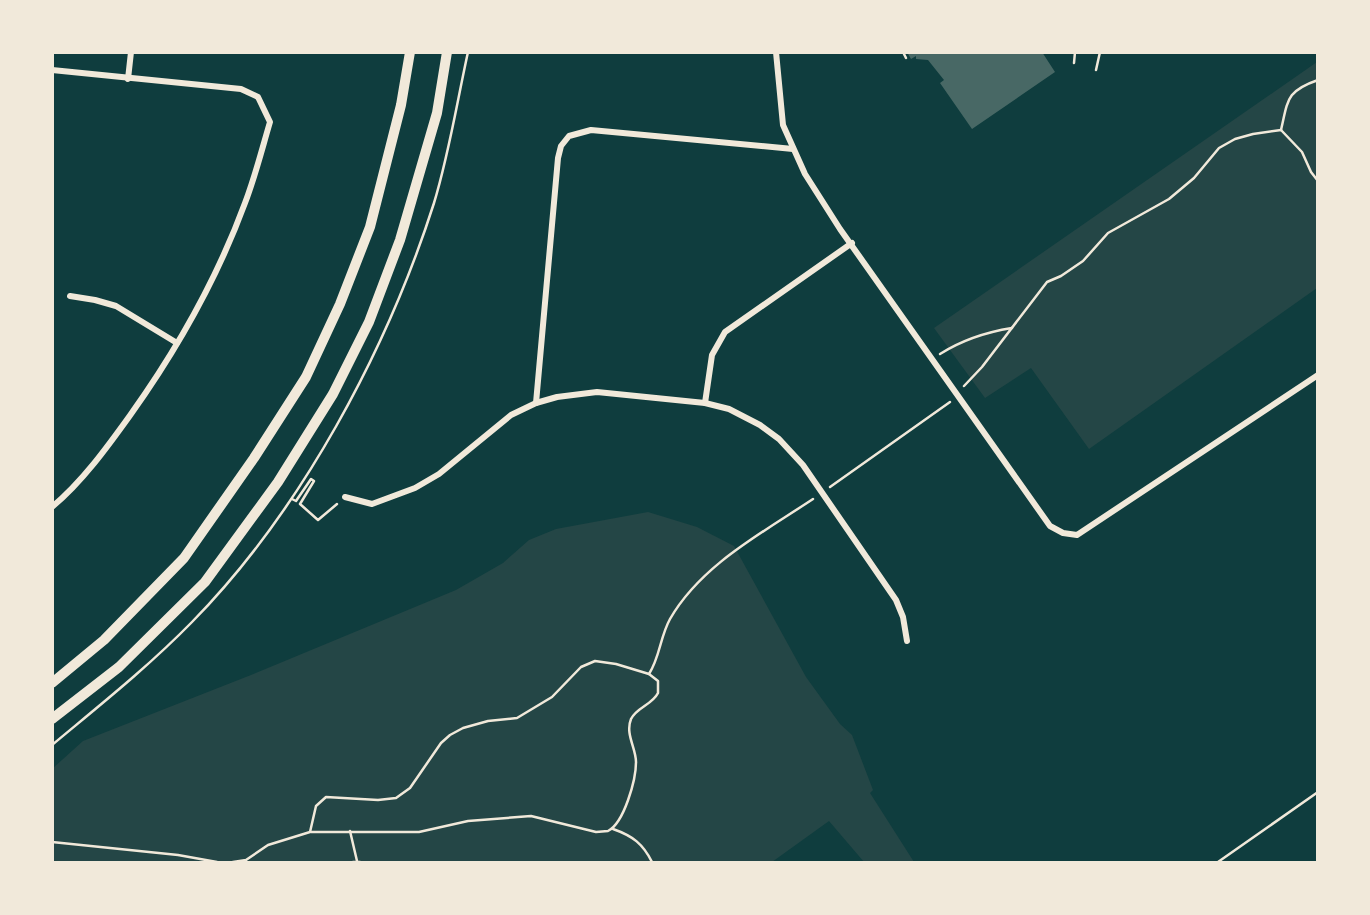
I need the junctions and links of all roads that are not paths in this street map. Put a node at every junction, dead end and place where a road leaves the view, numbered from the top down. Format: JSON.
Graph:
{"nodes":[{"id":1,"x":131,"y":52,"type":"edge"},
{"id":2,"x":410,"y":52,"type":"edge"},
{"id":3,"x":447,"y":52,"type":"edge"},
{"id":4,"x":776,"y":52,"type":"edge"},
{"id":5,"x":52,"y":70,"type":"edge"},
{"id":6,"x":128,"y":79,"type":"junction"},
{"id":7,"x":793,"y":149,"type":"junction"},
{"id":8,"x":852,"y":243,"type":"junction"},
{"id":9,"x":70,"y":296,"type":"dead end"},
{"id":10,"x":177,"y":343,"type":"junction"},
{"id":11,"x":1318,"y":376,"type":"edge"},
{"id":12,"x":705,"y":403,"type":"junction"},
{"id":13,"x":536,"y":404,"type":"junction"},
{"id":14,"x":345,"y":497,"type":"road end"},
{"id":15,"x":52,"y":507,"type":"edge"},
{"id":16,"x":906,"y":641,"type":"dead end"},
{"id":17,"x":52,"y":683,"type":"edge"},
{"id":18,"x":52,"y":719,"type":"edge"}],
"edges":[{"from":1,"to":6,"type":"street"},
{"from":2,"to":17,"type":"main road"},
{"from":3,"to":18,"type":"main road"},
{"from":4,"to":7,"type":"street"},
{"from":5,"to":6,"type":"street"},
{"from":6,"to":10,"type":"street"},
{"from":7,"to":8,"type":"street"},
{"from":7,"to":13,"type":"street"},
{"from":8,"to":11,"type":"street"},
{"from":8,"to":12,"type":"street"},
{"from":9,"to":10,"type":"street"},
{"from":10,"to":15,"type":"street"},
{"from":12,"to":13,"type":"street"},
{"from":12,"to":16,"type":"street"},
{"from":13,"to":14,"type":"street"}]}
